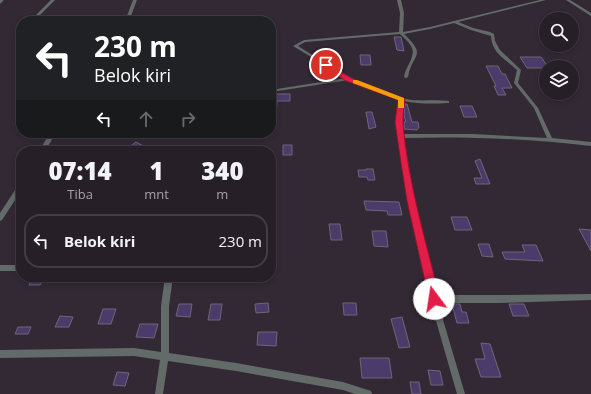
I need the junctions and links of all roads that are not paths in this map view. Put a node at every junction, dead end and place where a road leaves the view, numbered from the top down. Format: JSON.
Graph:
{"nodes":[{"id":1,"x":2,"y":0,"type":"edge"},
{"id":2,"x":53,"y":0,"type":"edge"},
{"id":3,"x":135,"y":0,"type":"edge"},
{"id":4,"x":399,"y":0,"type":"edge"},
{"id":5,"x":544,"y":0,"type":"edge"},
{"id":6,"x":568,"y":0,"type":"edge"},
{"id":7,"x":0,"y":3,"type":"edge"},
{"id":8,"x":591,"y":15,"type":"edge"},
{"id":9,"x":37,"y":16,"type":"edge"},
{"id":10,"x":129,"y":16,"type":"edge"},
{"id":11,"x":455,"y":22,"type":"junction"},
{"id":12,"x":401,"y":33,"type":"junction"},
{"id":13,"x":406,"y":77,"type":"dead end"},
{"id":14,"x":348,"y":79,"type":"junction"},
{"id":15,"x":276,"y":90,"type":"edge"},
{"id":16,"x":402,"y":99,"type":"junction"},
{"id":17,"x":447,"y":102,"type":"dead end"},
{"id":18,"x":401,"y":136,"type":"junction"},
{"id":19,"x":550,"y":139,"type":"junction"},
{"id":20,"x":591,"y":144,"type":"edge"},
{"id":21,"x":16,"y":193,"type":"edge"},
{"id":22,"x":2,"y":211,"type":"edge"},
{"id":23,"x":0,"y":218,"type":"edge"},
{"id":24,"x":0,"y":268,"type":"edge"},
{"id":25,"x":16,"y":268,"type":"edge"},
{"id":26,"x":168,"y":282,"type":"edge"},
{"id":27,"x":591,"y":297,"type":"edge"},
{"id":28,"x":434,"y":299,"type":"junction"},
{"id":29,"x":0,"y":354,"type":"edge"},
{"id":30,"x":165,"y":356,"type":"junction"},
{"id":31,"x":159,"y":394,"type":"edge"},
{"id":32,"x":368,"y":394,"type":"edge"},
{"id":33,"x":461,"y":394,"type":"edge"}],
"edges":[{"from":1,"to":7,"type":"street"},
{"from":2,"to":9,"type":"street"},
{"from":3,"to":10,"type":"street"},
{"from":4,"to":12,"type":"street"},
{"from":5,"to":11,"type":"street"},
{"from":6,"to":8,"type":"street"},
{"from":11,"to":12,"type":"street"},
{"from":11,"to":19,"type":"street"},
{"from":12,"to":13,"type":"street"},
{"from":12,"to":14,"type":"street"},
{"from":14,"to":15,"type":"street"},
{"from":14,"to":16,"type":"street"},
{"from":16,"to":17,"type":"street"},
{"from":16,"to":18,"type":"street"},
{"from":18,"to":19,"type":"street"},
{"from":18,"to":28,"type":"street"},
{"from":19,"to":20,"type":"street"},
{"from":21,"to":22,"type":"street"},
{"from":22,"to":23,"type":"street"},
{"from":24,"to":25,"type":"street"},
{"from":26,"to":30,"type":"street"},
{"from":27,"to":28,"type":"street"},
{"from":28,"to":33,"type":"street"},
{"from":29,"to":30,"type":"street"},
{"from":30,"to":31,"type":"street"},
{"from":30,"to":32,"type":"street"}]}
